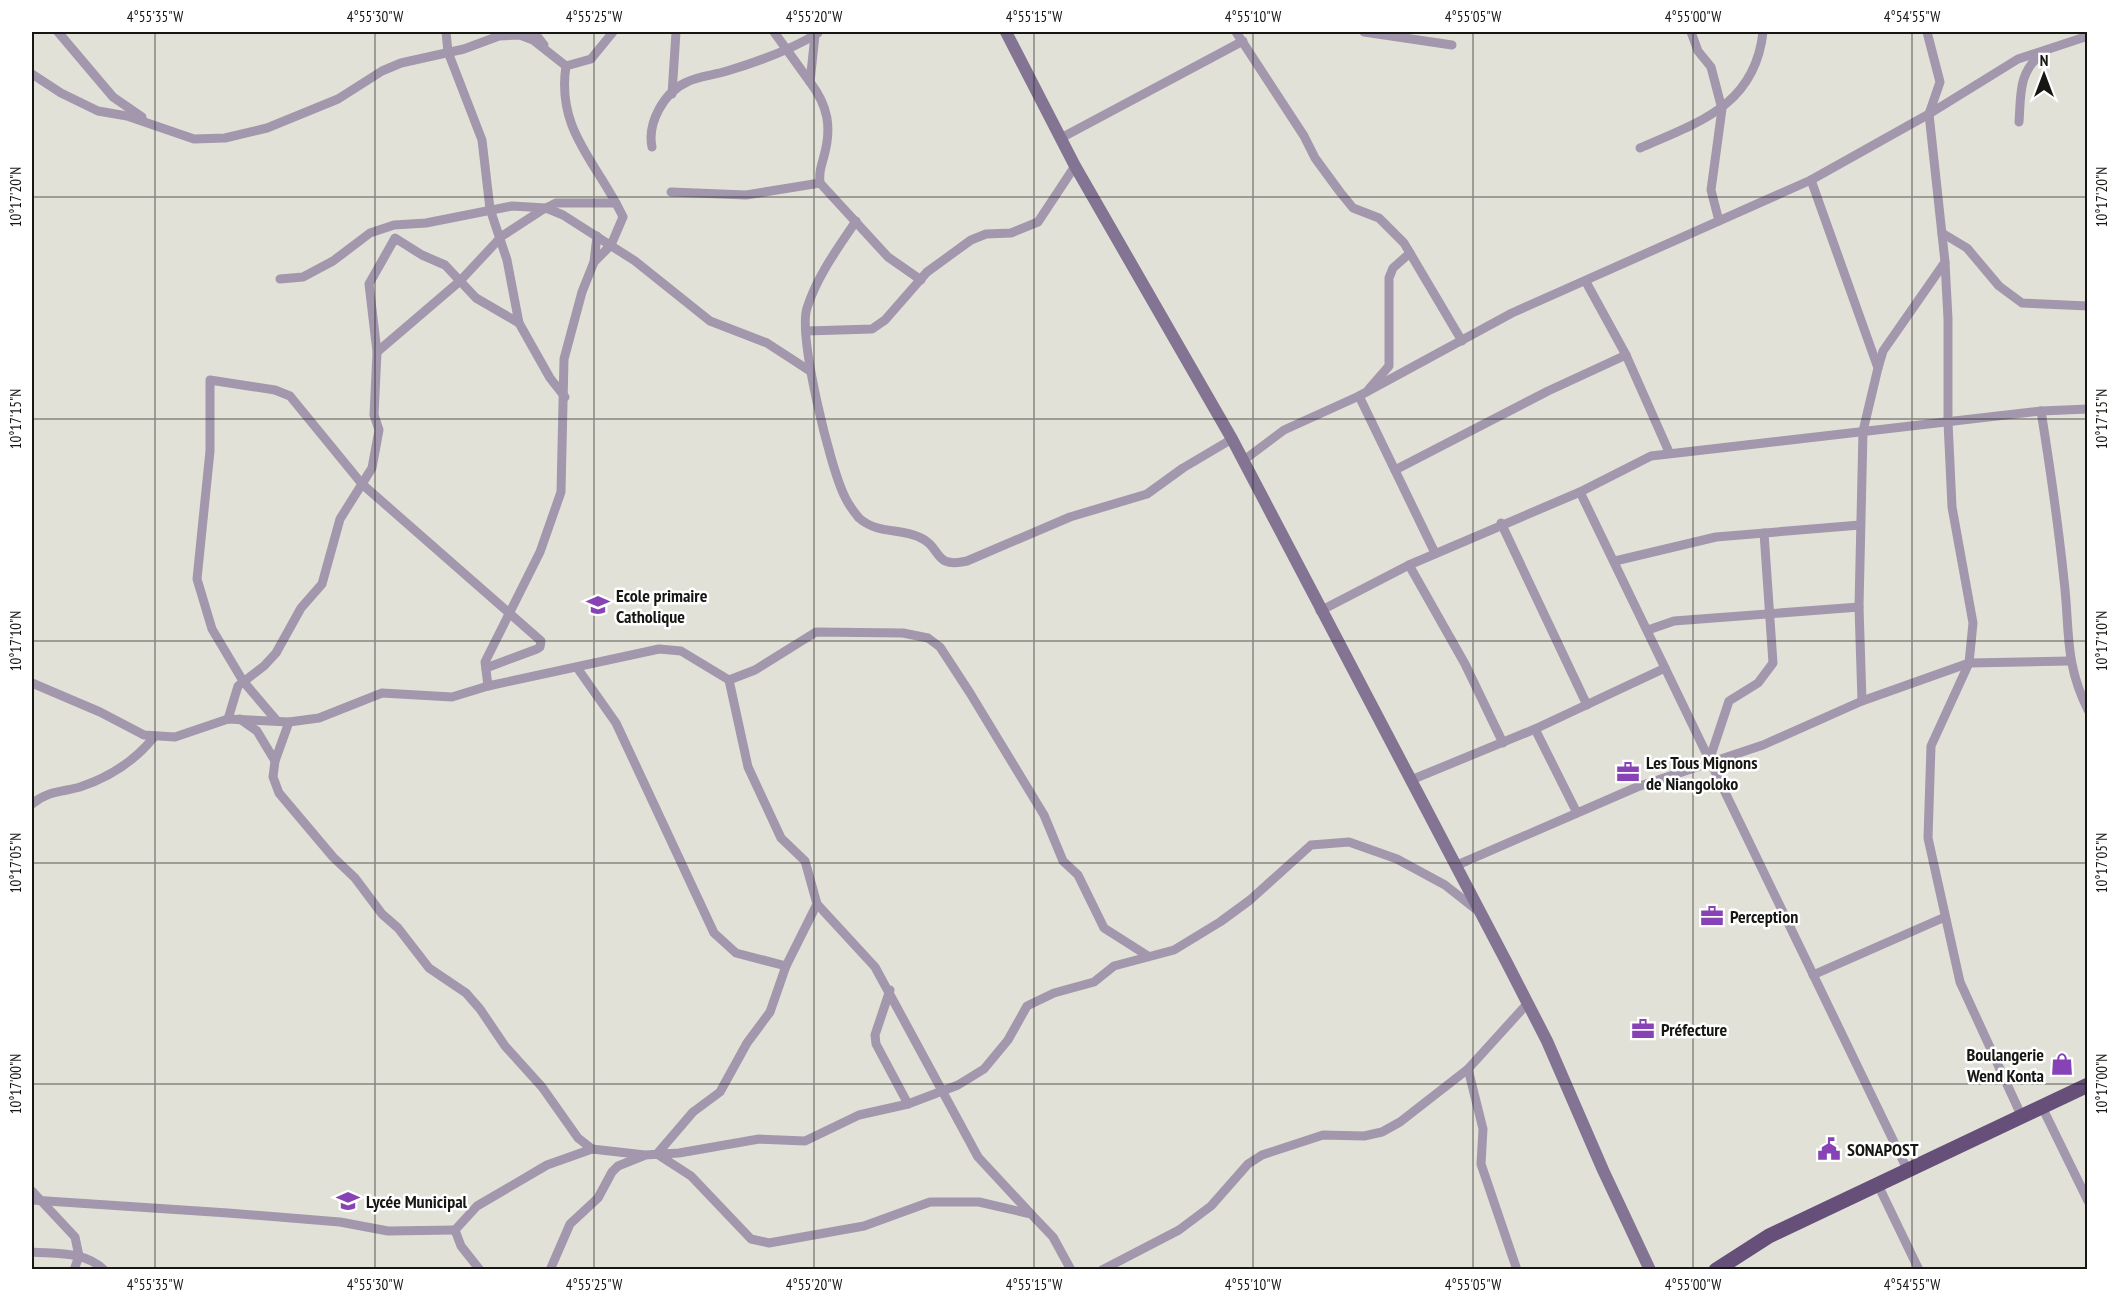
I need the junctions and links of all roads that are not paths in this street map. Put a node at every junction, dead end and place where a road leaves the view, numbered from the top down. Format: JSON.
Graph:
{"nodes":[{"id":1,"x":58,"y":32,"type":"edge"},
{"id":2,"x":446,"y":32,"type":"edge"},
{"id":3,"x":498,"y":32,"type":"edge"},
{"id":4,"x":534,"y":32,"type":"edge"},
{"id":5,"x":613,"y":32,"type":"edge"},
{"id":6,"x":676,"y":32,"type":"edge"},
{"id":7,"x":774,"y":32,"type":"edge"},
{"id":8,"x":1006,"y":32,"type":"edge"},
{"id":9,"x":1236,"y":32,"type":"edge"},
{"id":10,"x":1364,"y":32,"type":"edge"},
{"id":11,"x":1691,"y":32,"type":"edge"},
{"id":12,"x":1763,"y":32,"type":"edge"},
{"id":13,"x":1927,"y":32,"type":"edge"},
{"id":14,"x":818,"y":33,"type":"edge"},
{"id":15,"x":2088,"y":36,"type":"edge"},
{"id":16,"x":486,"y":41,"type":"junction"},
{"id":17,"x":1243,"y":41,"type":"junction"},
{"id":18,"x":1452,"y":45,"type":"dead end"},
{"id":19,"x":2051,"y":48,"type":"junction"},
{"id":20,"x":785,"y":49,"type":"junction"},
{"id":21,"x":448,"y":52,"type":"junction"},
{"id":22,"x":548,"y":52,"type":"junction"},
{"id":23,"x":566,"y":66,"type":"junction"},
{"id":24,"x":1997,"y":71,"type":"junction"},
{"id":25,"x":32,"y":74,"type":"edge"},
{"id":26,"x":2022,"y":76,"type":"junction"},
{"id":27,"x":810,"y":82,"type":"junction"},
{"id":28,"x":672,"y":94,"type":"junction"},
{"id":29,"x":1722,"y":109,"type":"junction"},
{"id":30,"x":1929,"y":114,"type":"junction"},
{"id":31,"x":146,"y":121,"type":"junction"},
{"id":32,"x":2019,"y":122,"type":"dead end"},
{"id":33,"x":1061,"y":138,"type":"junction"},
{"id":34,"x":652,"y":147,"type":"dead end"},
{"id":35,"x":1640,"y":148,"type":"dead end"},
{"id":36,"x":1075,"y":166,"type":"junction"},
{"id":37,"x":1811,"y":180,"type":"junction"},
{"id":38,"x":820,"y":183,"type":"junction"},
{"id":39,"x":671,"y":192,"type":"dead end"},
{"id":40,"x":616,"y":202,"type":"junction"},
{"id":41,"x":546,"y":208,"type":"junction"},
{"id":42,"x":490,"y":209,"type":"junction"},
{"id":43,"x":856,"y":220,"type":"junction"},
{"id":44,"x":1719,"y":221,"type":"junction"},
{"id":45,"x":379,"y":230,"type":"junction"},
{"id":46,"x":1942,"y":233,"type":"junction"},
{"id":47,"x":597,"y":236,"type":"junction"},
{"id":48,"x":395,"y":238,"type":"junction"},
{"id":49,"x":499,"y":239,"type":"junction"},
{"id":50,"x":611,"y":245,"type":"junction"},
{"id":51,"x":1410,"y":253,"type":"junction"},
{"id":52,"x":594,"y":262,"type":"junction"},
{"id":53,"x":1945,"y":262,"type":"junction"},
{"id":54,"x":280,"y":279,"type":"dead end"},
{"id":55,"x":921,"y":280,"type":"junction"},
{"id":56,"x":460,"y":281,"type":"junction"},
{"id":57,"x":1586,"y":282,"type":"junction"},
{"id":58,"x":2088,"y":306,"type":"edge"},
{"id":59,"x":519,"y":323,"type":"junction"},
{"id":60,"x":807,"y":331,"type":"junction"},
{"id":61,"x":1462,"y":341,"type":"junction"},
{"id":62,"x":377,"y":352,"type":"junction"},
{"id":63,"x":1626,"y":356,"type":"junction"},
{"id":64,"x":1878,"y":368,"type":"junction"},
{"id":65,"x":810,"y":371,"type":"junction"},
{"id":66,"x":1362,"y":395,"type":"junction"},
{"id":67,"x":565,"y":398,"type":"junction"},
{"id":68,"x":2088,"y":409,"type":"edge"},
{"id":69,"x":2042,"y":411,"type":"junction"},
{"id":70,"x":1948,"y":422,"type":"junction"},
{"id":71,"x":1863,"y":431,"type":"junction"},
{"id":72,"x":1232,"y":439,"type":"junction"},
{"id":73,"x":1669,"y":452,"type":"junction"},
{"id":74,"x":1244,"y":460,"type":"junction"},
{"id":75,"x":1395,"y":470,"type":"junction"},
{"id":76,"x":362,"y":484,"type":"junction"},
{"id":77,"x":1580,"y":492,"type":"junction"},
{"id":78,"x":1501,"y":524,"type":"junction"},
{"id":79,"x":1860,"y":525,"type":"junction"},
{"id":80,"x":1764,"y":533,"type":"junction"},
{"id":81,"x":1435,"y":553,"type":"junction"},
{"id":82,"x":1615,"y":561,"type":"junction"},
{"id":83,"x":1409,"y":565,"type":"junction"},
{"id":84,"x":1859,"y":607,"type":"junction"},
{"id":85,"x":508,"y":610,"type":"junction"},
{"id":86,"x":1320,"y":611,"type":"junction"},
{"id":87,"x":1771,"y":614,"type":"junction"},
{"id":88,"x":1648,"y":630,"type":"junction"},
{"id":89,"x":2070,"y":661,"type":"junction"},
{"id":90,"x":1969,"y":663,"type":"junction"},
{"id":91,"x":486,"y":668,"type":"junction"},
{"id":92,"x":1665,"y":668,"type":"junction"},
{"id":93,"x":578,"y":669,"type":"junction"},
{"id":94,"x":729,"y":680,"type":"junction"},
{"id":95,"x":243,"y":681,"type":"junction"},
{"id":96,"x":32,"y":683,"type":"edge"},
{"id":97,"x":488,"y":686,"type":"junction"},
{"id":98,"x":1862,"y":701,"type":"junction"},
{"id":99,"x":1587,"y":705,"type":"junction"},
{"id":100,"x":2088,"y":710,"type":"edge"},
{"id":101,"x":228,"y":719,"type":"junction"},
{"id":102,"x":240,"y":719,"type":"junction"},
{"id":103,"x":278,"y":721,"type":"junction"},
{"id":104,"x":289,"y":722,"type":"junction"},
{"id":105,"x":1536,"y":729,"type":"junction"},
{"id":106,"x":154,"y":737,"type":"junction"},
{"id":107,"x":1503,"y":742,"type":"junction"},
{"id":108,"x":275,"y":761,"type":"junction"},
{"id":109,"x":1709,"y":761,"type":"junction"},
{"id":110,"x":1411,"y":780,"type":"junction"},
{"id":111,"x":32,"y":804,"type":"edge"},
{"id":112,"x":1576,"y":811,"type":"junction"},
{"id":113,"x":1455,"y":866,"type":"junction"},
{"id":114,"x":817,"y":904,"type":"junction"},
{"id":115,"x":1479,"y":911,"type":"junction"},
{"id":116,"x":1945,"y":917,"type":"junction"},
{"id":117,"x":1148,"y":956,"type":"junction"},
{"id":118,"x":786,"y":966,"type":"junction"},
{"id":119,"x":1813,"y":975,"type":"junction"},
{"id":120,"x":890,"y":990,"type":"junction"},
{"id":121,"x":1527,"y":1004,"type":"junction"},
{"id":122,"x":1467,"y":1069,"type":"junction"},
{"id":123,"x":2088,"y":1085,"type":"edge"},
{"id":124,"x":944,"y":1090,"type":"junction"},
{"id":125,"x":908,"y":1104,"type":"junction"},
{"id":126,"x":2042,"y":1107,"type":"junction"},
{"id":127,"x":2022,"y":1117,"type":"junction"},
{"id":128,"x":592,"y":1149,"type":"junction"},
{"id":129,"x":657,"y":1154,"type":"junction"},
{"id":130,"x":645,"y":1155,"type":"junction"},
{"id":131,"x":1908,"y":1171,"type":"junction"},
{"id":132,"x":1878,"y":1185,"type":"junction"},
{"id":133,"x":32,"y":1191,"type":"edge"},
{"id":134,"x":36,"y":1200,"type":"edge"},
{"id":135,"x":2088,"y":1201,"type":"edge"},
{"id":136,"x":1031,"y":1214,"type":"junction"},
{"id":137,"x":455,"y":1230,"type":"junction"},
{"id":138,"x":32,"y":1252,"type":"edge"},
{"id":139,"x":79,"y":1256,"type":"junction"},
{"id":140,"x":74,"y":1269,"type":"edge"},
{"id":141,"x":104,"y":1269,"type":"edge"},
{"id":142,"x":480,"y":1269,"type":"edge"},
{"id":143,"x":550,"y":1269,"type":"edge"},
{"id":144,"x":1071,"y":1269,"type":"edge"},
{"id":145,"x":1102,"y":1269,"type":"edge"},
{"id":146,"x":1517,"y":1269,"type":"edge"},
{"id":147,"x":1650,"y":1269,"type":"edge"},
{"id":148,"x":1716,"y":1269,"type":"edge"},
{"id":149,"x":1919,"y":1269,"type":"edge"}],
"edges":[{"from":1,"to":31,"type":"street"},
{"from":2,"to":21,"type":"street"},
{"from":3,"to":16,"type":"street"},
{"from":4,"to":22,"type":"street"},
{"from":5,"to":23,"type":"street"},
{"from":6,"to":28,"type":"street"},
{"from":7,"to":20,"type":"street"},
{"from":8,"to":33,"type":"main road"},
{"from":9,"to":17,"type":"street"},
{"from":10,"to":18,"type":"street"},
{"from":11,"to":29,"type":"street"},
{"from":12,"to":29,"type":"street"},
{"from":13,"to":30,"type":"street"},
{"from":14,"to":20,"type":"street"},
{"from":14,"to":27,"type":"street"},
{"from":15,"to":19,"type":"street"},
{"from":16,"to":21,"type":"street"},
{"from":16,"to":22,"type":"street"},
{"from":17,"to":33,"type":"street"},
{"from":17,"to":51,"type":"street"},
{"from":19,"to":24,"type":"street"},
{"from":19,"to":26,"type":"street"},
{"from":20,"to":27,"type":"street"},
{"from":20,"to":28,"type":"street"},
{"from":21,"to":31,"type":"street"},
{"from":21,"to":42,"type":"street"},
{"from":22,"to":23,"type":"street"},
{"from":23,"to":40,"type":"street"},
{"from":24,"to":26,"type":"street"},
{"from":24,"to":30,"type":"street"},
{"from":25,"to":31,"type":"street"},
{"from":26,"to":32,"type":"street"},
{"from":27,"to":38,"type":"street"},
{"from":28,"to":34,"type":"street"},
{"from":29,"to":35,"type":"street"},
{"from":29,"to":44,"type":"street"},
{"from":30,"to":37,"type":"street"},
{"from":30,"to":46,"type":"street"},
{"from":33,"to":36,"type":"main road"},
{"from":36,"to":55,"type":"street"},
{"from":36,"to":72,"type":"main road"},
{"from":37,"to":44,"type":"street"},
{"from":37,"to":64,"type":"street"},
{"from":38,"to":39,"type":"street"},
{"from":38,"to":43,"type":"street"},
{"from":40,"to":41,"type":"street"},
{"from":40,"to":50,"type":"street"},
{"from":41,"to":42,"type":"street"},
{"from":41,"to":47,"type":"street"},
{"from":41,"to":49,"type":"street"},
{"from":42,"to":45,"type":"street"},
{"from":42,"to":49,"type":"street"},
{"from":43,"to":55,"type":"street"},
{"from":43,"to":60,"type":"street"},
{"from":44,"to":57,"type":"street"},
{"from":45,"to":48,"type":"street"},
{"from":45,"to":54,"type":"street"},
{"from":46,"to":53,"type":"street"},
{"from":46,"to":58,"type":"street"},
{"from":47,"to":50,"type":"street"},
{"from":47,"to":52,"type":"street"},
{"from":48,"to":56,"type":"street"},
{"from":48,"to":62,"type":"street"},
{"from":49,"to":56,"type":"street"},
{"from":49,"to":59,"type":"street"},
{"from":50,"to":52,"type":"street"},
{"from":50,"to":65,"type":"street"},
{"from":51,"to":61,"type":"street"},
{"from":51,"to":66,"type":"street"},
{"from":52,"to":67,"type":"street"},
{"from":53,"to":64,"type":"street"},
{"from":53,"to":70,"type":"street"},
{"from":55,"to":60,"type":"street"},
{"from":56,"to":59,"type":"street"},
{"from":56,"to":62,"type":"street"},
{"from":57,"to":61,"type":"street"},
{"from":57,"to":63,"type":"street"},
{"from":59,"to":67,"type":"street"},
{"from":60,"to":65,"type":"street"},
{"from":61,"to":66,"type":"street"},
{"from":62,"to":76,"type":"street"},
{"from":63,"to":73,"type":"street"},
{"from":63,"to":75,"type":"street"},
{"from":64,"to":71,"type":"street"},
{"from":65,"to":72,"type":"street"},
{"from":66,"to":74,"type":"street"},
{"from":66,"to":75,"type":"street"},
{"from":67,"to":85,"type":"street"},
{"from":68,"to":69,"type":"street"},
{"from":69,"to":70,"type":"street"},
{"from":69,"to":89,"type":"street"},
{"from":70,"to":71,"type":"street"},
{"from":70,"to":90,"type":"street"},
{"from":71,"to":73,"type":"street"},
{"from":71,"to":79,"type":"street"},
{"from":72,"to":74,"type":"main road"},
{"from":73,"to":77,"type":"street"},
{"from":74,"to":86,"type":"main road"},
{"from":75,"to":81,"type":"street"},
{"from":76,"to":85,"type":"street"},
{"from":76,"to":95,"type":"street"},
{"from":76,"to":95,"type":"street"},
{"from":77,"to":78,"type":"street"},
{"from":77,"to":82,"type":"street"},
{"from":78,"to":81,"type":"street"},
{"from":78,"to":99,"type":"street"},
{"from":79,"to":80,"type":"street"},
{"from":79,"to":84,"type":"street"},
{"from":80,"to":82,"type":"street"},
{"from":80,"to":87,"type":"street"},
{"from":81,"to":83,"type":"street"},
{"from":82,"to":88,"type":"street"},
{"from":83,"to":86,"type":"street"},
{"from":83,"to":107,"type":"street"},
{"from":84,"to":87,"type":"street"},
{"from":84,"to":98,"type":"street"},
{"from":85,"to":91,"type":"street"},
{"from":85,"to":91,"type":"street"},
{"from":86,"to":110,"type":"main road"},
{"from":87,"to":88,"type":"street"},
{"from":87,"to":109,"type":"street"},
{"from":88,"to":92,"type":"street"},
{"from":89,"to":90,"type":"street"},
{"from":89,"to":100,"type":"street"},
{"from":90,"to":98,"type":"street"},
{"from":90,"to":116,"type":"street"},
{"from":91,"to":97,"type":"street"},
{"from":92,"to":99,"type":"street"},
{"from":92,"to":109,"type":"street"},
{"from":93,"to":94,"type":"street"},
{"from":93,"to":97,"type":"street"},
{"from":93,"to":118,"type":"street"},
{"from":94,"to":114,"type":"street"},
{"from":94,"to":117,"type":"street"},
{"from":95,"to":101,"type":"street"},
{"from":95,"to":103,"type":"street"},
{"from":96,"to":106,"type":"street"},
{"from":97,"to":104,"type":"street"},
{"from":98,"to":109,"type":"street"},
{"from":99,"to":105,"type":"street"},
{"from":101,"to":102,"type":"street"},
{"from":101,"to":106,"type":"street"},
{"from":102,"to":103,"type":"street"},
{"from":102,"to":108,"type":"street"},
{"from":103,"to":104,"type":"street"},
{"from":104,"to":108,"type":"street"},
{"from":105,"to":107,"type":"street"},
{"from":105,"to":112,"type":"street"},
{"from":106,"to":111,"type":"street"},
{"from":107,"to":110,"type":"street"},
{"from":108,"to":128,"type":"street"},
{"from":109,"to":112,"type":"street"},
{"from":109,"to":119,"type":"street"},
{"from":110,"to":113,"type":"main road"},
{"from":112,"to":113,"type":"street"},
{"from":113,"to":115,"type":"main road"},
{"from":114,"to":118,"type":"street"},
{"from":114,"to":120,"type":"street"},
{"from":115,"to":117,"type":"street"},
{"from":115,"to":121,"type":"main road"},
{"from":116,"to":119,"type":"street"},
{"from":116,"to":127,"type":"street"},
{"from":117,"to":124,"type":"street"},
{"from":118,"to":129,"type":"street"},
{"from":119,"to":131,"type":"street"},
{"from":120,"to":124,"type":"street"},
{"from":120,"to":125,"type":"street"},
{"from":121,"to":122,"type":"street"},
{"from":121,"to":147,"type":"main road"},
{"from":122,"to":145,"type":"street"},
{"from":122,"to":146,"type":"street"},
{"from":123,"to":126,"type":"highway"},
{"from":124,"to":125,"type":"street"},
{"from":124,"to":136,"type":"street"},
{"from":125,"to":129,"type":"street"},
{"from":126,"to":127,"type":"highway"},
{"from":126,"to":135,"type":"street"},
{"from":127,"to":131,"type":"highway"},
{"from":128,"to":130,"type":"street"},
{"from":128,"to":137,"type":"street"},
{"from":129,"to":130,"type":"street"},
{"from":129,"to":136,"type":"street"},
{"from":130,"to":143,"type":"street"},
{"from":131,"to":132,"type":"highway"},
{"from":132,"to":148,"type":"highway"},
{"from":132,"to":149,"type":"street"},
{"from":133,"to":134,"type":"street"},
{"from":134,"to":137,"type":"street"},
{"from":134,"to":139,"type":"street"},
{"from":136,"to":144,"type":"street"},
{"from":137,"to":142,"type":"street"},
{"from":138,"to":139,"type":"street"},
{"from":139,"to":140,"type":"street"},
{"from":139,"to":141,"type":"street"}]}
